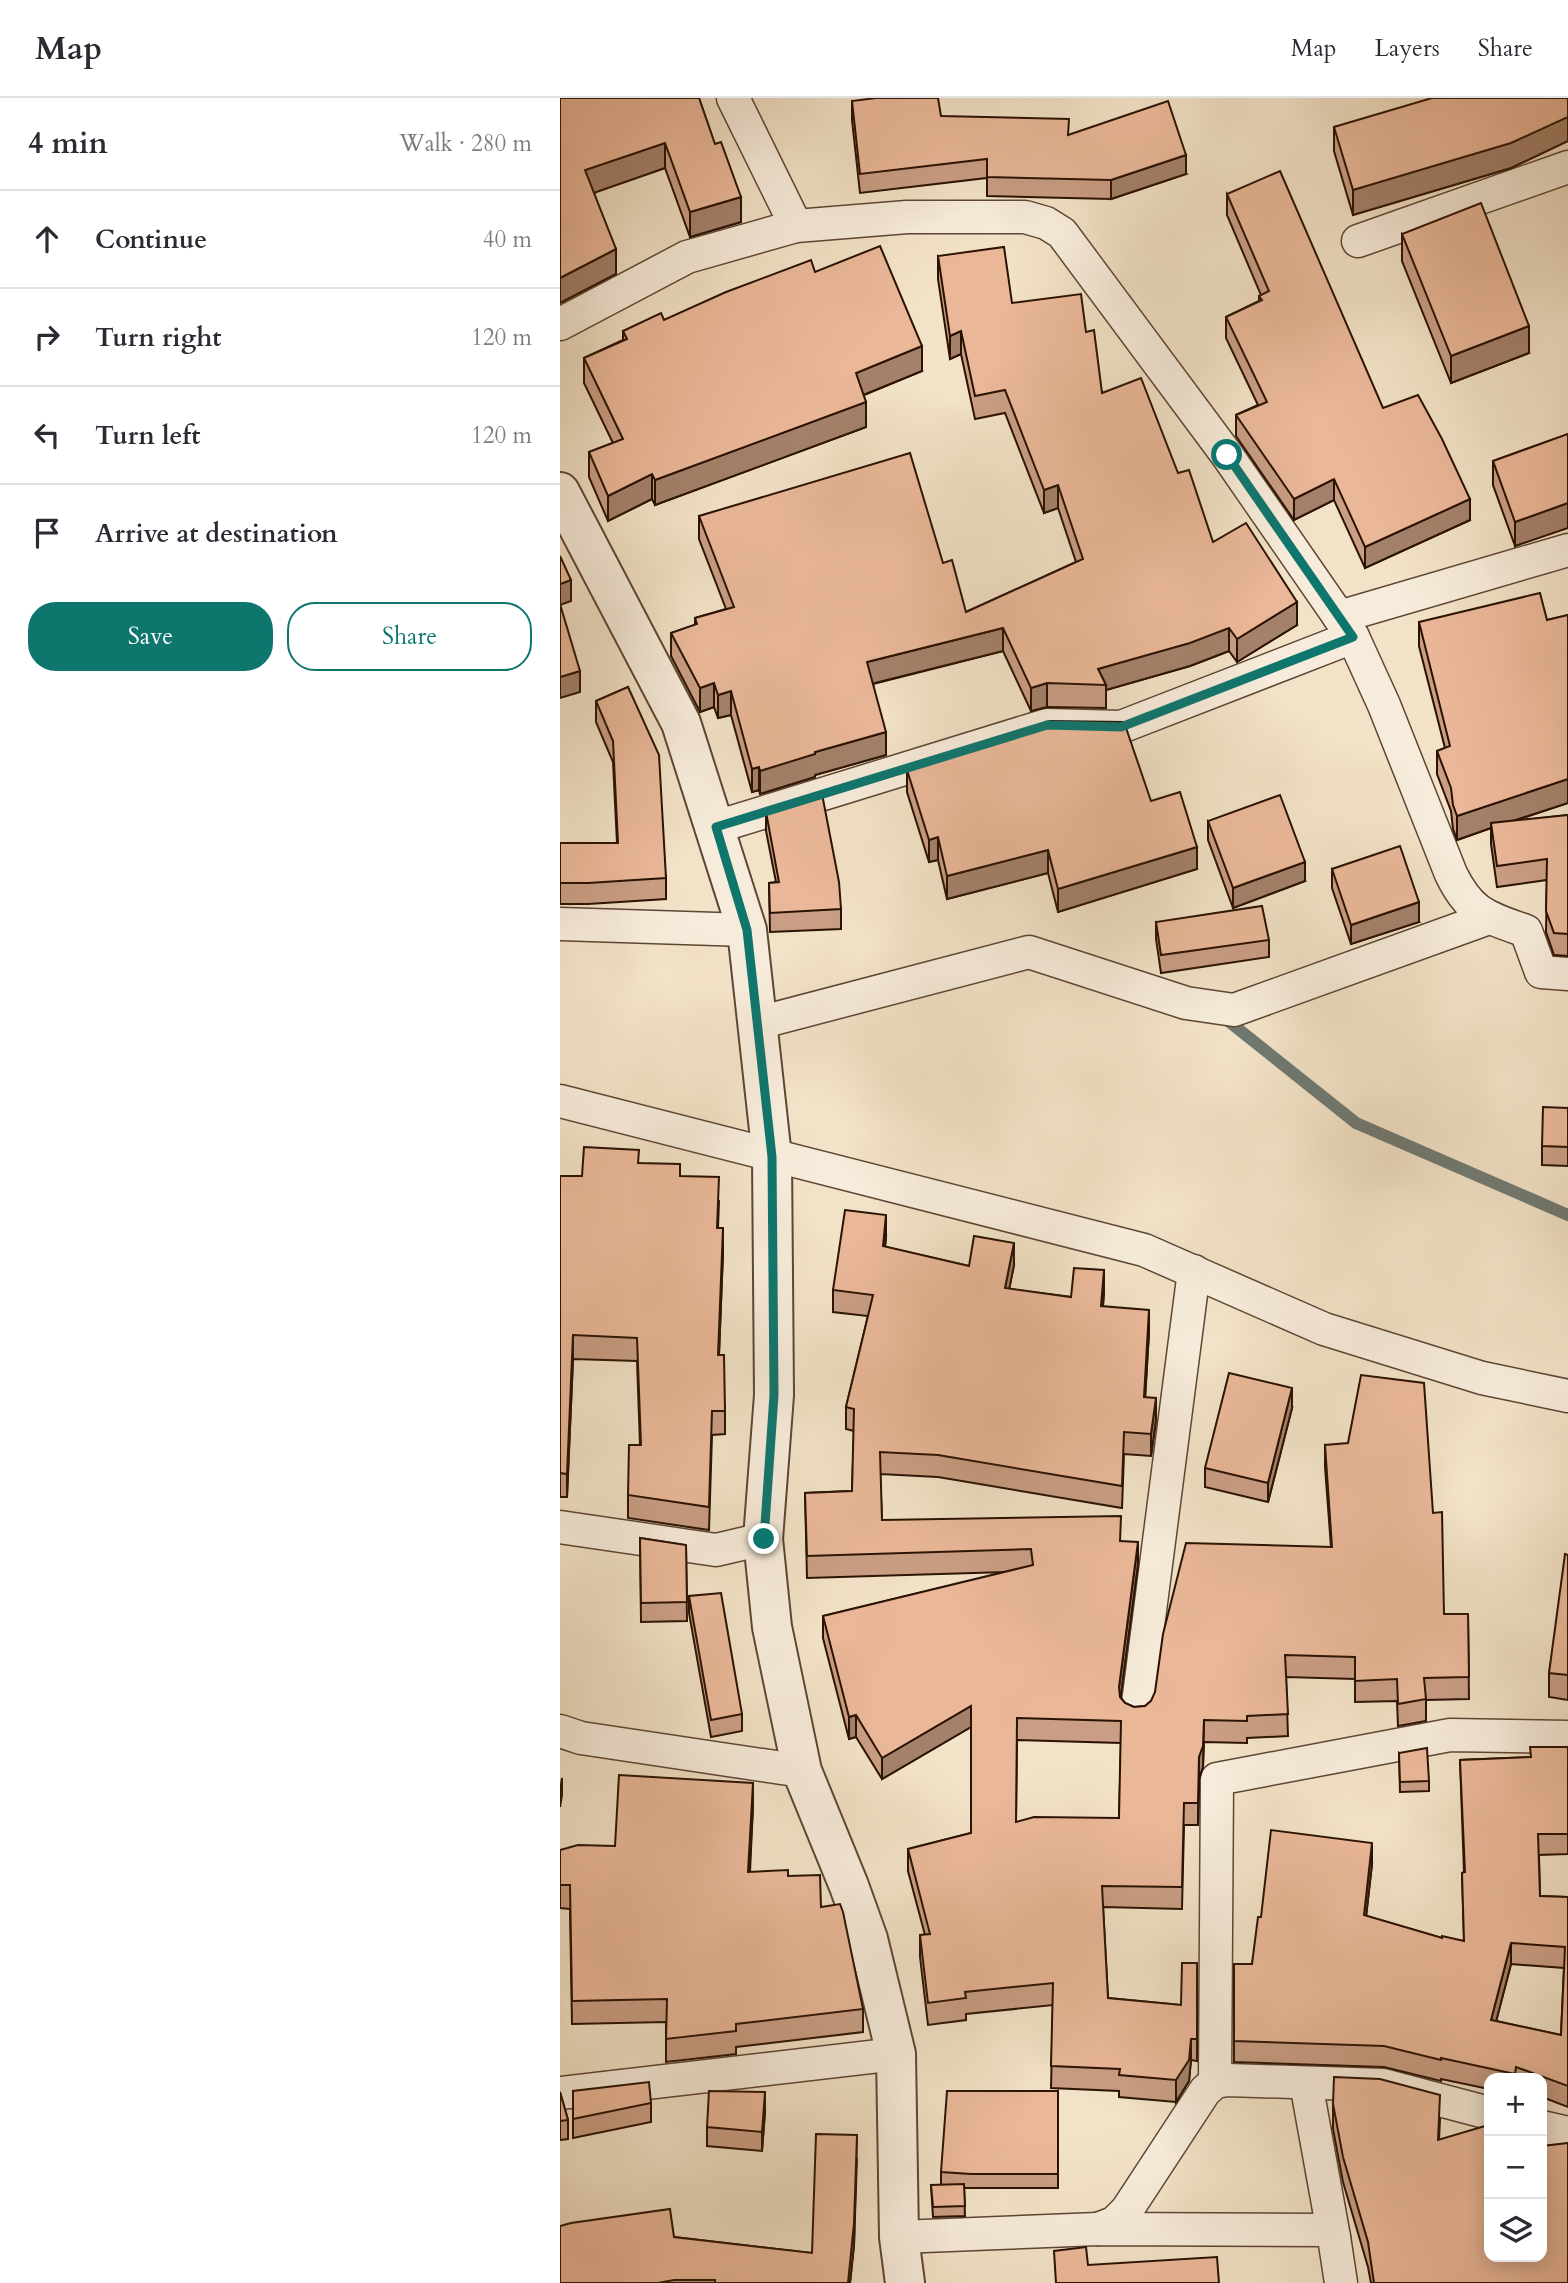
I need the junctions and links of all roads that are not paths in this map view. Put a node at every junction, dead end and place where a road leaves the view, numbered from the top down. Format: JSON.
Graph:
{"nodes":[{"id":1,"x":733,"y":98,"type":"edge"},
{"id":2,"x":1568,"y":167,"type":"edge"},
{"id":3,"x":796,"y":226,"type":"junction"},
{"id":4,"x":1359,"y":241,"type":"dead end"},
{"id":5,"x":560,"y":324,"type":"edge"},
{"id":6,"x":560,"y":492,"type":"edge"},
{"id":7,"x":1568,"y":550,"type":"edge"},
{"id":8,"x":1346,"y":627,"type":"junction"},
{"id":9,"x":716,"y":827,"type":"junction"},
{"id":10,"x":1489,"y":918,"type":"junction"},
{"id":11,"x":560,"y":924,"type":"edge"},
{"id":12,"x":747,"y":930,"type":"junction"},
{"id":13,"x":1568,"y":974,"type":"edge"},
{"id":14,"x":758,"y":1023,"type":"junction"},
{"id":15,"x":560,"y":1101,"type":"edge"},
{"id":16,"x":772,"y":1157,"type":"junction"},
{"id":17,"x":1195,"y":1271,"type":"junction"},
{"id":18,"x":1568,"y":1396,"type":"edge"},
{"id":19,"x":560,"y":1527,"type":"edge"},
{"id":20,"x":764,"y":1539,"type":"junction"},
{"id":21,"x":1137,"y":1711,"type":"edge"},
{"id":22,"x":560,"y":1731,"type":"edge"},
{"id":23,"x":1568,"y":1737,"type":"edge"},
{"id":24,"x":802,"y":1770,"type":"junction"},
{"id":25,"x":896,"y":2054,"type":"junction"},
{"id":26,"x":1215,"y":2082,"type":"junction"},
{"id":27,"x":1306,"y":2082,"type":"junction"},
{"id":28,"x":560,"y":2092,"type":"edge"},
{"id":29,"x":1484,"y":2112,"type":"edge"},
{"id":30,"x":1547,"y":2127,"type":"edge"},
{"id":31,"x":1568,"y":2133,"type":"edge"},
{"id":32,"x":1098,"y":2229,"type":"junction"},
{"id":33,"x":899,"y":2237,"type":"junction"},
{"id":34,"x":1334,"y":2237,"type":"junction"},
{"id":35,"x":905,"y":2283,"type":"edge"},
{"id":36,"x":1341,"y":2283,"type":"edge"}],
"edges":[{"from":1,"to":3,"type":"street"},
{"from":2,"to":4,"type":"street"},
{"from":3,"to":5,"type":"street"},
{"from":3,"to":8,"type":"street"},
{"from":6,"to":9,"type":"street"},
{"from":7,"to":8,"type":"street"},
{"from":8,"to":9,"type":"street"},
{"from":8,"to":10,"type":"street"},
{"from":9,"to":12,"type":"street"},
{"from":10,"to":13,"type":"street"},
{"from":10,"to":14,"type":"street"},
{"from":11,"to":12,"type":"street"},
{"from":12,"to":14,"type":"street"},
{"from":14,"to":16,"type":"street"},
{"from":15,"to":16,"type":"street"},
{"from":16,"to":17,"type":"street"},
{"from":16,"to":20,"type":"street"},
{"from":17,"to":18,"type":"street"},
{"from":17,"to":21,"type":"street"},
{"from":19,"to":20,"type":"street"},
{"from":20,"to":24,"type":"street"},
{"from":22,"to":24,"type":"street"},
{"from":23,"to":26,"type":"street"},
{"from":24,"to":25,"type":"street"},
{"from":25,"to":28,"type":"street"},
{"from":25,"to":33,"type":"street"},
{"from":26,"to":27,"type":"street"},
{"from":26,"to":32,"type":"street"},
{"from":27,"to":29,"type":"street"},
{"from":27,"to":34,"type":"street"},
{"from":30,"to":31,"type":"street"},
{"from":32,"to":33,"type":"street"},
{"from":32,"to":34,"type":"street"},
{"from":33,"to":35,"type":"street"},
{"from":34,"to":36,"type":"street"}]}
